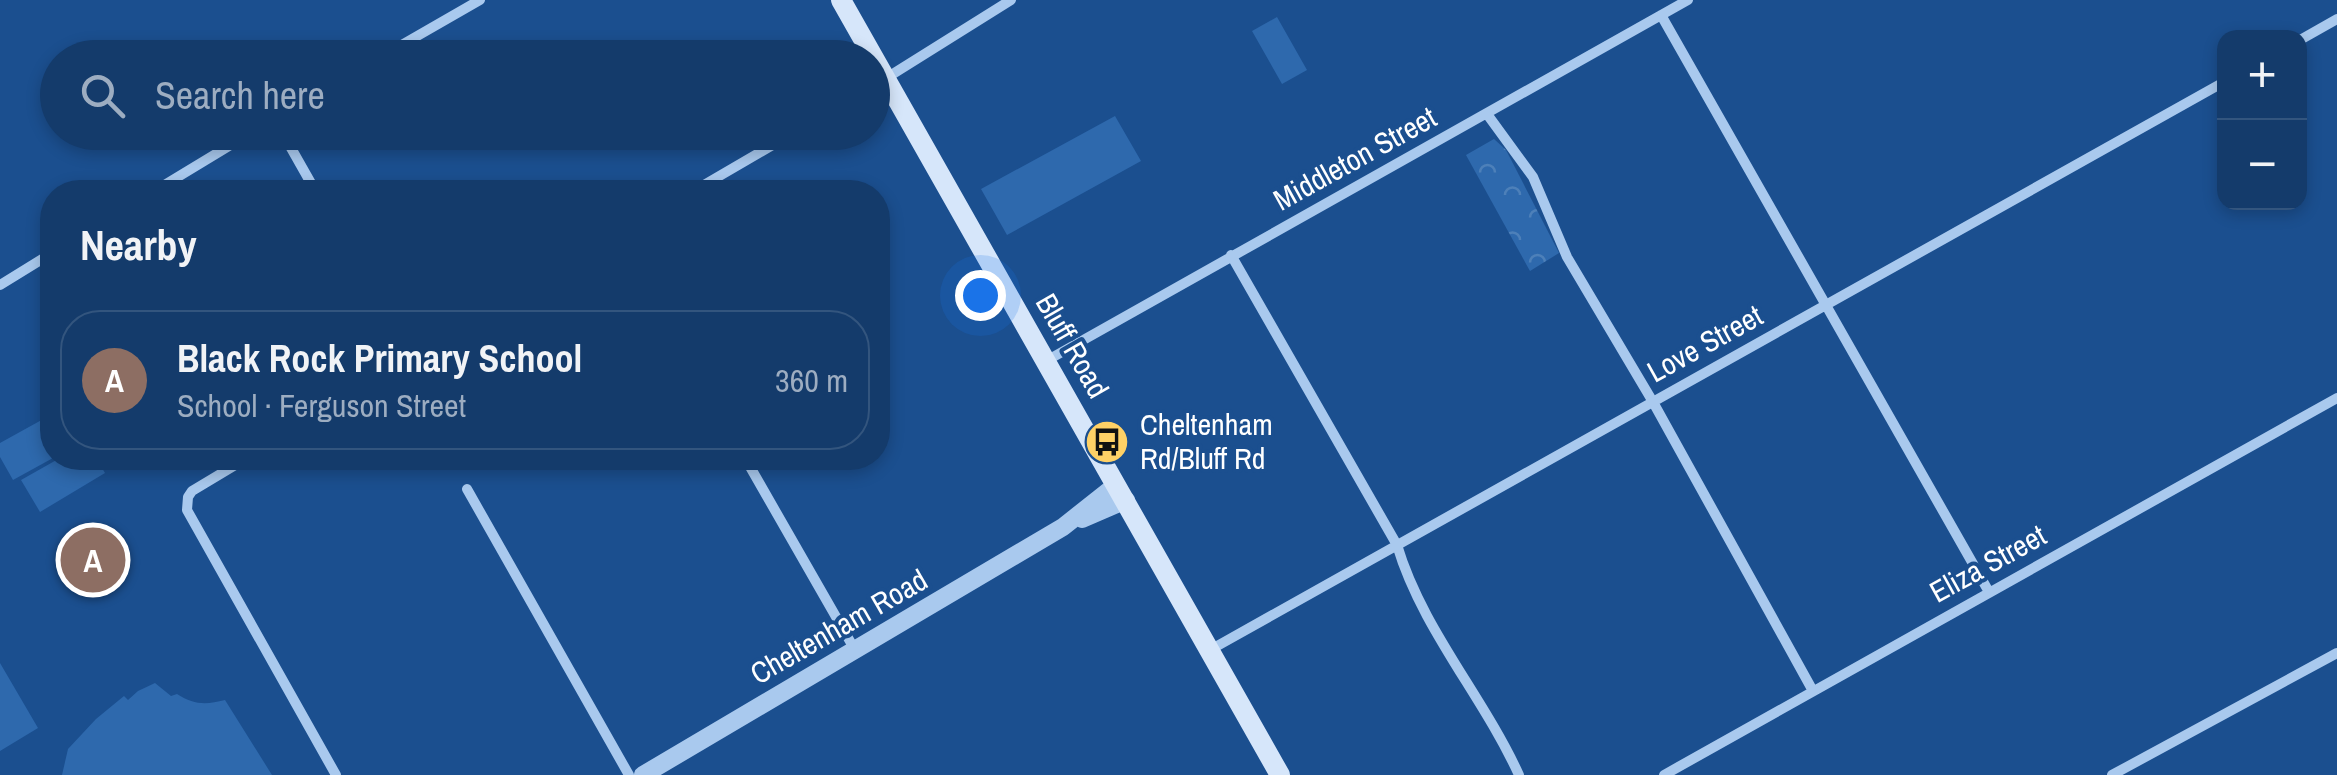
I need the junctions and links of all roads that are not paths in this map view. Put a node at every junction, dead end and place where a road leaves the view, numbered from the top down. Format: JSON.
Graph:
{"nodes":[{"id":1,"x":480,"y":0,"type":"edge"},
{"id":2,"x":842,"y":0,"type":"edge"},
{"id":3,"x":1010,"y":0,"type":"edge"},
{"id":4,"x":1688,"y":0,"type":"edge"},
{"id":5,"x":1660,"y":15,"type":"junction"},
{"id":6,"x":2337,"y":19,"type":"edge"},
{"id":7,"x":2307,"y":36,"type":"edge"},
{"id":8,"x":410,"y":40,"type":"edge"},
{"id":9,"x":860,"y":40,"type":"edge"},
{"id":10,"x":890,"y":76,"type":"edge"},
{"id":11,"x":2217,"y":86,"type":"edge"},
{"id":12,"x":890,"y":101,"type":"edge"},
{"id":13,"x":1487,"y":114,"type":"junction"},
{"id":14,"x":222,"y":150,"type":"edge"},
{"id":15,"x":292,"y":150,"type":"edge"},
{"id":16,"x":764,"y":150,"type":"edge"},
{"id":17,"x":173,"y":180,"type":"edge"},
{"id":18,"x":309,"y":180,"type":"edge"},
{"id":19,"x":713,"y":180,"type":"edge"},
{"id":20,"x":1231,"y":256,"type":"junction"},
{"id":21,"x":40,"y":261,"type":"edge"},
{"id":22,"x":0,"y":285,"type":"edge"},
{"id":23,"x":1824,"y":305,"type":"junction"},
{"id":24,"x":1046,"y":362,"type":"junction"},
{"id":25,"x":2337,"y":398,"type":"edge"},
{"id":26,"x":1653,"y":402,"type":"junction"},
{"id":27,"x":226,"y":470,"type":"edge"},
{"id":28,"x":752,"y":470,"type":"edge"},
{"id":29,"x":466,"y":489,"type":"dead end"},
{"id":30,"x":1121,"y":492,"type":"junction"},
{"id":31,"x":1397,"y":545,"type":"junction"},
{"id":32,"x":1989,"y":592,"type":"junction"},
{"id":33,"x":856,"y":650,"type":"junction"},
{"id":34,"x":1210,"y":650,"type":"junction"},
{"id":35,"x":2337,"y":653,"type":"edge"},
{"id":36,"x":1813,"y":691,"type":"junction"},
{"id":37,"x":336,"y":775,"type":"edge"},
{"id":38,"x":629,"y":775,"type":"edge"},
{"id":39,"x":643,"y":775,"type":"edge"},
{"id":40,"x":1279,"y":775,"type":"edge"},
{"id":41,"x":1519,"y":775,"type":"edge"},
{"id":42,"x":1664,"y":775,"type":"edge"},
{"id":43,"x":2112,"y":775,"type":"edge"}],
"edges":[{"from":1,"to":8,"type":"street"},
{"from":2,"to":9,"type":"main road","name":"Bluff Road"},
{"from":3,"to":10,"type":"street"},
{"from":4,"to":5,"type":"street","name":"Middleton Street"},
{"from":5,"to":13,"type":"street","name":"Middleton Street"},
{"from":5,"to":23,"type":"street"},
{"from":6,"to":7,"type":"street"},
{"from":11,"to":23,"type":"street","name":"Love Street"},
{"from":12,"to":24,"type":"main road","name":"Bluff Road"},
{"from":13,"to":20,"type":"street","name":"Middleton Street"},
{"from":13,"to":26,"type":"street"},
{"from":14,"to":17,"type":"street"},
{"from":15,"to":18,"type":"street"},
{"from":16,"to":19,"type":"street"},
{"from":20,"to":24,"type":"street","name":"Middleton Street"},
{"from":20,"to":31,"type":"street"},
{"from":21,"to":22,"type":"street"},
{"from":23,"to":26,"type":"street","name":"Love Street"},
{"from":23,"to":32,"type":"street"},
{"from":24,"to":30,"type":"main road","name":"Bluff Road"},
{"from":25,"to":32,"type":"street","name":"Eliza Street"},
{"from":26,"to":31,"type":"street","name":"Love Street"},
{"from":26,"to":36,"type":"street"},
{"from":27,"to":37,"type":"street"},
{"from":28,"to":33,"type":"street"},
{"from":29,"to":38,"type":"street"},
{"from":30,"to":33,"type":"street","name":"Cheltenham Road"},
{"from":30,"to":34,"type":"main road","name":"Bluff Road"},
{"from":31,"to":34,"type":"street","name":"Love Street"},
{"from":31,"to":41,"type":"street"},
{"from":32,"to":36,"type":"street","name":"Eliza Street"},
{"from":33,"to":39,"type":"street","name":"Cheltenham Road"},
{"from":34,"to":40,"type":"main road","name":"Bluff Road"},
{"from":35,"to":43,"type":"street"},
{"from":36,"to":42,"type":"street","name":"Eliza Street"}]}
